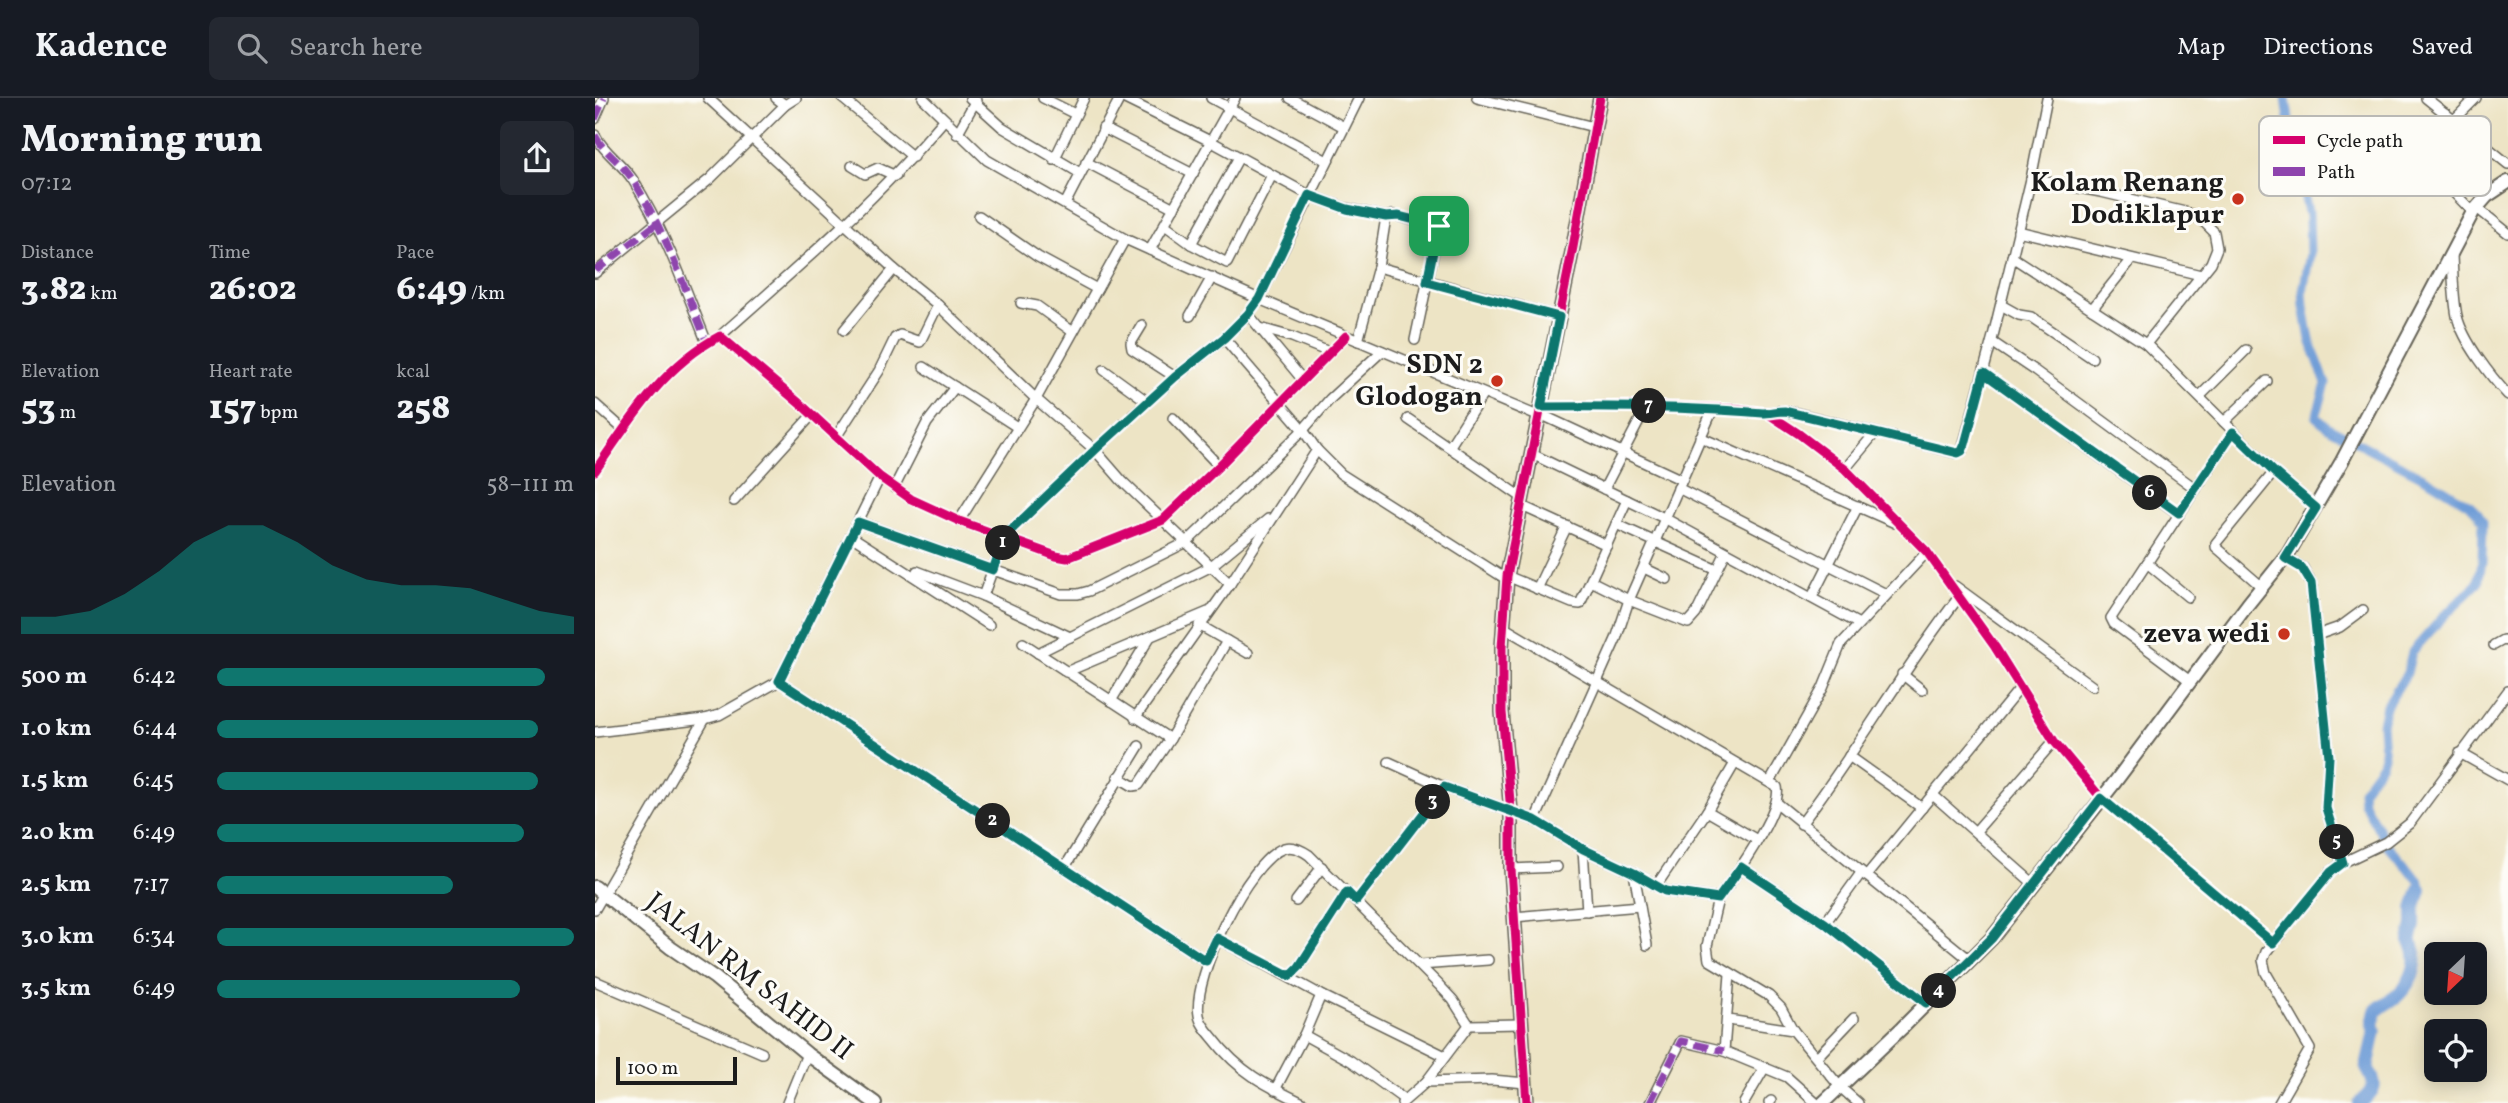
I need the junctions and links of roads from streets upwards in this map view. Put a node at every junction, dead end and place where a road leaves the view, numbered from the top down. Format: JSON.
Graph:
{"nodes":[{"id":1,"x":604,"y":98,"type":"edge"},
{"id":2,"x":708,"y":98,"type":"edge"},
{"id":3,"x":776,"y":98,"type":"edge"},
{"id":4,"x":796,"y":98,"type":"edge"},
{"id":5,"x":842,"y":98,"type":"edge"},
{"id":6,"x":923,"y":98,"type":"edge"},
{"id":7,"x":1084,"y":98,"type":"edge"},
{"id":8,"x":1121,"y":98,"type":"edge"},
{"id":9,"x":1211,"y":98,"type":"edge"},
{"id":10,"x":1290,"y":98,"type":"edge"},
{"id":11,"x":1359,"y":98,"type":"edge"},
{"id":12,"x":1476,"y":98,"type":"edge"},
{"id":13,"x":1600,"y":98,"type":"edge"},
{"id":14,"x":2047,"y":98,"type":"edge"},
{"id":15,"x":2426,"y":98,"type":"edge"},
{"id":16,"x":2476,"y":98,"type":"edge"},
{"id":17,"x":974,"y":99,"type":"edge"},
{"id":18,"x":1046,"y":99,"type":"edge"},
{"id":19,"x":1232,"y":103,"type":"edge"},
{"id":20,"x":785,"y":105,"type":"junction"},
{"id":21,"x":2445,"y":113,"type":"junction"},
{"id":22,"x":1075,"y":114,"type":"junction"},
{"id":23,"x":2442,"y":116,"type":"edge"},
{"id":24,"x":2449,"y":116,"type":"edge"},
{"id":25,"x":2458,"y":116,"type":"edge"},
{"id":26,"x":595,"y":119,"type":"edge"},
{"id":27,"x":944,"y":120,"type":"junction"},
{"id":28,"x":1344,"y":127,"type":"junction"},
{"id":29,"x":1594,"y":127,"type":"junction"},
{"id":30,"x":1103,"y":128,"type":"junction"},
{"id":31,"x":957,"y":134,"type":"junction"},
{"id":32,"x":595,"y":135,"type":"edge"},
{"id":33,"x":753,"y":139,"type":"junction"},
{"id":34,"x":1212,"y":142,"type":"junction"},
{"id":35,"x":2491,"y":149,"type":"edge"},
{"id":36,"x":913,"y":157,"type":"junction"},
{"id":37,"x":1239,"y":157,"type":"junction"},
{"id":38,"x":1054,"y":159,"type":"junction"},
{"id":39,"x":1327,"y":161,"type":"junction"},
{"id":40,"x":1086,"y":162,"type":"junction"},
{"id":41,"x":2508,"y":163,"type":"edge"},
{"id":42,"x":852,"y":166,"type":"dead end"},
{"id":43,"x":1080,"y":173,"type":"junction"},
{"id":44,"x":1193,"y":174,"type":"junction"},
{"id":45,"x":1272,"y":175,"type":"junction"},
{"id":46,"x":896,"y":176,"type":"junction"},
{"id":47,"x":2031,"y":178,"type":"junction"},
{"id":48,"x":2508,"y":183,"type":"edge"},
{"id":49,"x":2491,"y":194,"type":"edge"},
{"id":50,"x":1309,"y":195,"type":"junction"},
{"id":51,"x":2460,"y":196,"type":"edge"},
{"id":52,"x":2488,"y":196,"type":"edge"},
{"id":53,"x":1065,"y":204,"type":"junction"},
{"id":54,"x":1174,"y":208,"type":"junction"},
{"id":55,"x":2475,"y":210,"type":"junction"},
{"id":56,"x":979,"y":216,"type":"dead end"},
{"id":57,"x":1386,"y":217,"type":"junction"},
{"id":58,"x":656,"y":224,"type":"junction"},
{"id":59,"x":1165,"y":225,"type":"junction"},
{"id":60,"x":846,"y":226,"type":"junction"},
{"id":61,"x":2018,"y":231,"type":"junction"},
{"id":62,"x":2508,"y":233,"type":"edge"},
{"id":63,"x":1125,"y":239,"type":"junction"},
{"id":64,"x":1191,"y":244,"type":"junction"},
{"id":65,"x":1150,"y":250,"type":"junction"},
{"id":66,"x":2452,"y":255,"type":"junction"},
{"id":67,"x":2012,"y":257,"type":"junction"},
{"id":68,"x":2132,"y":259,"type":"junction"},
{"id":69,"x":1378,"y":267,"type":"junction"},
{"id":70,"x":596,"y":270,"type":"edge"},
{"id":71,"x":894,"y":270,"type":"junction"},
{"id":72,"x":2201,"y":275,"type":"junction"},
{"id":73,"x":1212,"y":276,"type":"junction"},
{"id":74,"x":1427,"y":282,"type":"junction"},
{"id":75,"x":1097,"y":289,"type":"junction"},
{"id":76,"x":1259,"y":299,"type":"junction"},
{"id":77,"x":1021,"y":303,"type":"dead end"},
{"id":78,"x":938,"y":305,"type":"junction"},
{"id":79,"x":2001,"y":305,"type":"junction"},
{"id":80,"x":2092,"y":309,"type":"junction"},
{"id":81,"x":1248,"y":314,"type":"junction"},
{"id":82,"x":1190,"y":316,"type":"dead end"},
{"id":83,"x":1559,"y":317,"type":"junction"},
{"id":84,"x":1142,"y":325,"type":"dead end"},
{"id":85,"x":1260,"y":328,"type":"junction"},
{"id":86,"x":844,"y":330,"type":"dead end"},
{"id":87,"x":1073,"y":332,"type":"junction"},
{"id":88,"x":720,"y":336,"type":"junction"},
{"id":89,"x":1346,"y":336,"type":"junction"},
{"id":90,"x":1224,"y":338,"type":"junction"},
{"id":91,"x":1415,"y":340,"type":"dead end"},
{"id":92,"x":1358,"y":341,"type":"junction"},
{"id":93,"x":1992,"y":342,"type":"junction"},
{"id":94,"x":707,"y":343,"type":"junction"},
{"id":95,"x":2146,"y":344,"type":"junction"},
{"id":96,"x":2246,"y":350,"type":"dead end"},
{"id":97,"x":1382,"y":351,"type":"junction"},
{"id":98,"x":1329,"y":352,"type":"junction"},
{"id":99,"x":2092,"y":358,"type":"dead end"},
{"id":100,"x":924,"y":367,"type":"dead end"},
{"id":101,"x":1104,"y":370,"type":"dead end"},
{"id":102,"x":1984,"y":373,"type":"junction"},
{"id":103,"x":1175,"y":377,"type":"junction"},
{"id":104,"x":1302,"y":379,"type":"junction"},
{"id":105,"x":2267,"y":381,"type":"dead end"},
{"id":106,"x":955,"y":387,"type":"junction"},
{"id":107,"x":1483,"y":394,"type":"junction"},
{"id":108,"x":2508,"y":395,"type":"edge"},
{"id":109,"x":2200,"y":396,"type":"junction"},
{"id":110,"x":1036,"y":399,"type":"junction"},
{"id":111,"x":1148,"y":402,"type":"junction"},
{"id":112,"x":595,"y":404,"type":"edge"},
{"id":113,"x":1280,"y":404,"type":"junction"},
{"id":114,"x":1647,"y":406,"type":"junction"},
{"id":115,"x":1713,"y":409,"type":"junction"},
{"id":116,"x":1541,"y":412,"type":"junction"},
{"id":117,"x":1767,"y":413,"type":"junction"},
{"id":118,"x":813,"y":415,"type":"junction"},
{"id":119,"x":1174,"y":418,"type":"dead end"},
{"id":120,"x":1408,"y":419,"type":"dead end"},
{"id":121,"x":2224,"y":422,"type":"junction"},
{"id":122,"x":1017,"y":427,"type":"junction"},
{"id":123,"x":624,"y":430,"type":"junction"},
{"id":124,"x":1303,"y":430,"type":"junction"},
{"id":125,"x":2233,"y":432,"type":"junction"},
{"id":126,"x":1875,"y":433,"type":"junction"},
{"id":127,"x":836,"y":436,"type":"junction"},
{"id":128,"x":1700,"y":437,"type":"junction"},
{"id":129,"x":1451,"y":446,"type":"junction"},
{"id":130,"x":1095,"y":450,"type":"junction"},
{"id":131,"x":1317,"y":450,"type":"junction"},
{"id":132,"x":1623,"y":452,"type":"junction"},
{"id":133,"x":1532,"y":454,"type":"junction"},
{"id":134,"x":1219,"y":467,"type":"junction"},
{"id":135,"x":1845,"y":469,"type":"junction"},
{"id":136,"x":595,"y":471,"type":"edge"},
{"id":137,"x":2274,"y":472,"type":"junction"},
{"id":138,"x":880,"y":477,"type":"junction"},
{"id":139,"x":1680,"y":484,"type":"junction"},
{"id":140,"x":894,"y":488,"type":"junction"},
{"id":141,"x":1604,"y":489,"type":"junction"},
{"id":142,"x":2196,"y":489,"type":"junction"},
{"id":143,"x":1627,"y":500,"type":"junction"},
{"id":144,"x":734,"y":501,"type":"dead end"},
{"id":145,"x":1523,"y":502,"type":"junction"},
{"id":146,"x":1858,"y":506,"type":"junction"},
{"id":147,"x":2316,"y":508,"type":"junction"},
{"id":148,"x":1276,"y":511,"type":"junction"},
{"id":149,"x":2179,"y":513,"type":"junction"},
{"id":150,"x":1666,"y":519,"type":"junction"},
{"id":151,"x":1163,"y":520,"type":"junction"},
{"id":152,"x":959,"y":521,"type":"junction"},
{"id":153,"x":858,"y":522,"type":"junction"},
{"id":154,"x":1616,"y":524,"type":"junction"},
{"id":155,"x":1897,"y":524,"type":"junction"},
{"id":156,"x":1567,"y":526,"type":"junction"},
{"id":157,"x":851,"y":536,"type":"junction"},
{"id":158,"x":1005,"y":536,"type":"junction"},
{"id":159,"x":1656,"y":541,"type":"junction"},
{"id":160,"x":1188,"y":542,"type":"junction"},
{"id":161,"x":1607,"y":545,"type":"junction"},
{"id":162,"x":1727,"y":552,"type":"junction"},
{"id":163,"x":1927,"y":552,"type":"junction"},
{"id":164,"x":2285,"y":558,"type":"junction"},
{"id":165,"x":2147,"y":563,"type":"junction"},
{"id":166,"x":1830,"y":564,"type":"junction"},
{"id":167,"x":1210,"y":567,"type":"junction"},
{"id":168,"x":1644,"y":568,"type":"junction"},
{"id":169,"x":993,"y":570,"type":"junction"},
{"id":170,"x":1717,"y":570,"type":"junction"},
{"id":171,"x":917,"y":571,"type":"dead end"},
{"id":172,"x":1506,"y":578,"type":"junction"},
{"id":173,"x":1667,"y":579,"type":"dead end"},
{"id":174,"x":1591,"y":581,"type":"junction"},
{"id":175,"x":1947,"y":581,"type":"junction"},
{"id":176,"x":1230,"y":584,"type":"junction"},
{"id":177,"x":2261,"y":586,"type":"junction"},
{"id":178,"x":1537,"y":589,"type":"junction"},
{"id":179,"x":1886,"y":594,"type":"junction"},
{"id":180,"x":983,"y":596,"type":"junction"},
{"id":181,"x":1812,"y":597,"type":"junction"},
{"id":182,"x":1959,"y":597,"type":"junction"},
{"id":183,"x":2188,"y":597,"type":"dead end"},
{"id":184,"x":1629,"y":600,"type":"junction"},
{"id":185,"x":2363,"y":610,"type":"dead end"},
{"id":186,"x":1210,"y":611,"type":"junction"},
{"id":187,"x":1859,"y":624,"type":"junction"},
{"id":188,"x":989,"y":625,"type":"dead end"},
{"id":189,"x":1199,"y":625,"type":"junction"},
{"id":190,"x":1503,"y":627,"type":"junction"},
{"id":191,"x":2317,"y":635,"type":"junction"},
{"id":192,"x":1070,"y":637,"type":"junction"},
{"id":193,"x":1150,"y":637,"type":"junction"},
{"id":194,"x":1227,"y":641,"type":"junction"},
{"id":195,"x":1023,"y":643,"type":"dead end"},
{"id":196,"x":1038,"y":653,"type":"junction"},
{"id":197,"x":1248,"y":653,"type":"dead end"},
{"id":198,"x":1066,"y":672,"type":"junction"},
{"id":199,"x":1902,"y":674,"type":"junction"},
{"id":200,"x":779,"y":681,"type":"junction"},
{"id":201,"x":2190,"y":681,"type":"junction"},
{"id":202,"x":1597,"y":682,"type":"junction"},
{"id":203,"x":2092,"y":686,"type":"dead end"},
{"id":204,"x":2020,"y":688,"type":"junction"},
{"id":205,"x":1922,"y":690,"type":"dead end"},
{"id":206,"x":2508,"y":691,"type":"edge"},
{"id":207,"x":1111,"y":701,"type":"junction"},
{"id":208,"x":1135,"y":718,"type":"junction"},
{"id":209,"x":705,"y":719,"type":"junction"},
{"id":210,"x":595,"y":732,"type":"edge"},
{"id":211,"x":1170,"y":739,"type":"junction"},
{"id":212,"x":2054,"y":741,"type":"junction"},
{"id":213,"x":1139,"y":746,"type":"dead end"},
{"id":214,"x":2460,"y":753,"type":"junction"},
{"id":215,"x":1849,"y":756,"type":"junction"},
{"id":216,"x":1389,"y":762,"type":"dead end"},
{"id":217,"x":1735,"y":762,"type":"junction"},
{"id":218,"x":1118,"y":777,"type":"junction"},
{"id":219,"x":2508,"y":780,"type":"edge"},
{"id":220,"x":1770,"y":782,"type":"junction"},
{"id":221,"x":1444,"y":787,"type":"junction"},
{"id":222,"x":1933,"y":795,"type":"junction"},
{"id":223,"x":2101,"y":798,"type":"junction"},
{"id":224,"x":1777,"y":803,"type":"junction"},
{"id":225,"x":1923,"y":808,"type":"junction"},
{"id":226,"x":1707,"y":811,"type":"junction"},
{"id":227,"x":1511,"y":812,"type":"junction"},
{"id":228,"x":1535,"y":820,"type":"junction"},
{"id":229,"x":1801,"y":824,"type":"junction"},
{"id":230,"x":1976,"y":831,"type":"junction"},
{"id":231,"x":1757,"y":840,"type":"junction"},
{"id":232,"x":1583,"y":849,"type":"junction"},
{"id":233,"x":2343,"y":863,"type":"junction"},
{"id":234,"x":1065,"y":867,"type":"junction"},
{"id":235,"x":1322,"y":867,"type":"junction"},
{"id":236,"x":1557,"y":867,"type":"dead end"},
{"id":237,"x":1741,"y":867,"type":"junction"},
{"id":238,"x":1511,"y":869,"type":"junction"},
{"id":239,"x":1634,"y":873,"type":"junction"},
{"id":240,"x":1864,"y":875,"type":"junction"},
{"id":241,"x":2034,"y":884,"type":"junction"},
{"id":242,"x":1656,"y":886,"type":"junction"},
{"id":243,"x":599,"y":890,"type":"edge"},
{"id":244,"x":1347,"y":892,"type":"junction"},
{"id":245,"x":1718,"y":899,"type":"junction"},
{"id":246,"x":1296,"y":901,"type":"dead end"},
{"id":247,"x":1356,"y":901,"type":"junction"},
{"id":248,"x":1640,"y":906,"type":"junction"},
{"id":249,"x":595,"y":909,"type":"edge"},
{"id":250,"x":1587,"y":911,"type":"junction"},
{"id":251,"x":1514,"y":916,"type":"junction"},
{"id":252,"x":1825,"y":923,"type":"junction"},
{"id":253,"x":1217,"y":938,"type":"junction"},
{"id":254,"x":2273,"y":943,"type":"junction"},
{"id":255,"x":1647,"y":945,"type":"dead end"},
{"id":256,"x":1488,"y":960,"type":"dead end"},
{"id":257,"x":1971,"y":960,"type":"junction"},
{"id":258,"x":1206,"y":961,"type":"junction"},
{"id":259,"x":1420,"y":965,"type":"junction"},
{"id":260,"x":1730,"y":974,"type":"junction"},
{"id":261,"x":1290,"y":976,"type":"junction"},
{"id":262,"x":595,"y":981,"type":"edge"},
{"id":263,"x":1321,"y":995,"type":"junction"},
{"id":264,"x":1926,"y":1003,"type":"junction"},
{"id":265,"x":1854,"y":1018,"type":"dead end"},
{"id":266,"x":1728,"y":1020,"type":"junction"},
{"id":267,"x":1521,"y":1024,"type":"junction"},
{"id":268,"x":1469,"y":1026,"type":"junction"},
{"id":269,"x":1793,"y":1030,"type":"junction"},
{"id":270,"x":1304,"y":1035,"type":"junction"},
{"id":271,"x":1724,"y":1051,"type":"junction"},
{"id":272,"x":762,"y":1052,"type":"dead end"},
{"id":273,"x":807,"y":1054,"type":"junction"},
{"id":274,"x":1445,"y":1056,"type":"junction"},
{"id":275,"x":1817,"y":1057,"type":"junction"},
{"id":276,"x":1765,"y":1067,"type":"junction"},
{"id":277,"x":1426,"y":1082,"type":"junction"},
{"id":278,"x":1526,"y":1083,"type":"junction"},
{"id":279,"x":1840,"y":1087,"type":"junction"},
{"id":280,"x":1275,"y":1090,"type":"junction"},
{"id":281,"x":1404,"y":1102,"type":"edge"},
{"id":282,"x":787,"y":1103,"type":"edge"},
{"id":283,"x":875,"y":1103,"type":"edge"},
{"id":284,"x":1303,"y":1103,"type":"edge"},
{"id":285,"x":1527,"y":1103,"type":"edge"},
{"id":286,"x":1650,"y":1103,"type":"edge"},
{"id":287,"x":1744,"y":1103,"type":"edge"},
{"id":288,"x":1816,"y":1103,"type":"edge"},
{"id":289,"x":1823,"y":1103,"type":"edge"},
{"id":290,"x":1858,"y":1103,"type":"edge"},
{"id":291,"x":2279,"y":1103,"type":"edge"}],
"edges":[{"from":1,"to":26,"type":"street"},
{"from":2,"to":33,"type":"street"},
{"from":3,"to":20,"type":"street"},
{"from":4,"to":20,"type":"street"},
{"from":5,"to":36,"type":"street"},
{"from":6,"to":27,"type":"street"},
{"from":7,"to":22,"type":"street"},
{"from":8,"to":30,"type":"street"},
{"from":8,"to":34,"type":"street"},
{"from":9,"to":19,"type":"street"},
{"from":10,"to":28,"type":"street"},
{"from":11,"to":28,"type":"street"},
{"from":12,"to":29,"type":"street"},
{"from":13,"to":29,"type":"street"},
{"from":14,"to":47,"type":"street"},
{"from":15,"to":21,"type":"street"},
{"from":16,"to":25,"type":"street"},
{"from":17,"to":31,"type":"street"},
{"from":17,"to":38,"type":"street"},
{"from":18,"to":22,"type":"street"},
{"from":19,"to":34,"type":"street"},
{"from":19,"to":39,"type":"street"},
{"from":20,"to":33,"type":"street"},
{"from":21,"to":23,"type":"street"},
{"from":21,"to":24,"type":"street"},
{"from":22,"to":38,"type":"street"},
{"from":27,"to":31,"type":"street"},
{"from":27,"to":36,"type":"street"},
{"from":28,"to":39,"type":"street"},
{"from":29,"to":83,"type":"street"},
{"from":30,"to":40,"type":"street"},
{"from":30,"to":44,"type":"street"},
{"from":31,"to":53,"type":"street"},
{"from":32,"to":58,"type":"street"},
{"from":33,"to":58,"type":"street"},
{"from":33,"to":60,"type":"street"},
{"from":34,"to":37,"type":"street"},
{"from":34,"to":44,"type":"street"},
{"from":35,"to":41,"type":"street"},
{"from":36,"to":46,"type":"street"},
{"from":37,"to":45,"type":"street"},
{"from":37,"to":64,"type":"street"},
{"from":38,"to":43,"type":"street"},
{"from":39,"to":50,"type":"street"},
{"from":40,"to":43,"type":"street"},
{"from":40,"to":54,"type":"street"},
{"from":42,"to":46,"type":"street"},
{"from":43,"to":53,"type":"street"},
{"from":44,"to":54,"type":"street"},
{"from":45,"to":50,"type":"street"},
{"from":45,"to":64,"type":"street"},
{"from":46,"to":60,"type":"street"},
{"from":47,"to":61,"type":"street"},
{"from":47,"to":72,"type":"street"},
{"from":48,"to":49,"type":"street"},
{"from":50,"to":57,"type":"street"},
{"from":50,"to":76,"type":"street"},
{"from":51,"to":55,"type":"street"},
{"from":52,"to":55,"type":"street"},
{"from":53,"to":63,"type":"street"},
{"from":54,"to":59,"type":"street"},
{"from":55,"to":62,"type":"street"},
{"from":55,"to":66,"type":"street"},
{"from":56,"to":75,"type":"street"},
{"from":57,"to":69,"type":"street"},
{"from":57,"to":74,"type":"street"},
{"from":58,"to":70,"type":"street"},
{"from":58,"to":94,"type":"street"},
{"from":59,"to":64,"type":"street"},
{"from":59,"to":65,"type":"street"},
{"from":60,"to":71,"type":"street"},
{"from":60,"to":88,"type":"street"},
{"from":61,"to":67,"type":"street"},
{"from":61,"to":68,"type":"street"},
{"from":63,"to":65,"type":"street"},
{"from":63,"to":75,"type":"street"},
{"from":65,"to":73,"type":"street"},
{"from":66,"to":108,"type":"street"},
{"from":66,"to":147,"type":"street"},
{"from":67,"to":79,"type":"street"},
{"from":67,"to":80,"type":"street"},
{"from":68,"to":72,"type":"street"},
{"from":68,"to":80,"type":"street"},
{"from":69,"to":74,"type":"street"},
{"from":69,"to":92,"type":"street"},
{"from":71,"to":78,"type":"street"},
{"from":71,"to":86,"type":"street"},
{"from":72,"to":95,"type":"street"},
{"from":73,"to":76,"type":"street"},
{"from":73,"to":82,"type":"street"},
{"from":74,"to":83,"type":"street"},
{"from":74,"to":91,"type":"street"},
{"from":75,"to":87,"type":"street"},
{"from":76,"to":81,"type":"street"},
{"from":76,"to":89,"type":"street"},
{"from":77,"to":87,"type":"street"},
{"from":78,"to":110,"type":"street"},
{"from":78,"to":127,"type":"street"},
{"from":79,"to":93,"type":"street"},
{"from":79,"to":99,"type":"street"},
{"from":80,"to":95,"type":"street"},
{"from":81,"to":85,"type":"street"},
{"from":81,"to":90,"type":"street"},
{"from":83,"to":116,"type":"street"},
{"from":84,"to":103,"type":"street"},
{"from":85,"to":98,"type":"street"},
{"from":85,"to":104,"type":"street"},
{"from":87,"to":110,"type":"street"},
{"from":88,"to":94,"type":"street"},
{"from":88,"to":118,"type":"street"},
{"from":89,"to":92,"type":"street"},
{"from":89,"to":98,"type":"street"},
{"from":90,"to":103,"type":"street"},
{"from":90,"to":113,"type":"street"},
{"from":92,"to":97,"type":"street"},
{"from":93,"to":102,"type":"street"},
{"from":93,"to":142,"type":"street"},
{"from":94,"to":123,"type":"street"},
{"from":95,"to":109,"type":"street"},
{"from":96,"to":109,"type":"street"},
{"from":97,"to":107,"type":"street"},
{"from":97,"to":124,"type":"street"},
{"from":98,"to":104,"type":"street"},
{"from":100,"to":106,"type":"street"},
{"from":101,"to":111,"type":"street"},
{"from":102,"to":126,"type":"street"},
{"from":102,"to":149,"type":"street"},
{"from":103,"to":111,"type":"street"},
{"from":104,"to":113,"type":"street"},
{"from":105,"to":121,"type":"street"},
{"from":106,"to":122,"type":"street"},
{"from":106,"to":140,"type":"street"},
{"from":107,"to":116,"type":"street"},
{"from":107,"to":129,"type":"street"},
{"from":109,"to":121,"type":"street"},
{"from":110,"to":122,"type":"street"},
{"from":110,"to":130,"type":"street"},
{"from":111,"to":130,"type":"street"},
{"from":112,"to":123,"type":"street"},
{"from":113,"to":124,"type":"street"},
{"from":113,"to":134,"type":"street"},
{"from":114,"to":115,"type":"street"},
{"from":114,"to":116,"type":"street"},
{"from":114,"to":132,"type":"street"},
{"from":115,"to":117,"type":"street"},
{"from":115,"to":128,"type":"street"},
{"from":116,"to":132,"type":"street"},
{"from":116,"to":133,"type":"street"},
{"from":117,"to":126,"type":"street"},
{"from":117,"to":135,"type":"street"},
{"from":118,"to":127,"type":"street"},
{"from":118,"to":144,"type":"street"},
{"from":119,"to":134,"type":"street"},
{"from":120,"to":129,"type":"street"},
{"from":121,"to":125,"type":"street"},
{"from":122,"to":152,"type":"street"},
{"from":123,"to":136,"type":"street"},
{"from":124,"to":131,"type":"street"},
{"from":124,"to":160,"type":"street"},
{"from":125,"to":137,"type":"street"},
{"from":125,"to":142,"type":"street"},
{"from":126,"to":135,"type":"street"},
{"from":127,"to":138,"type":"street"},
{"from":128,"to":139,"type":"street"},
{"from":128,"to":146,"type":"street"},
{"from":129,"to":145,"type":"street"},
{"from":130,"to":151,"type":"street"},
{"from":130,"to":158,"type":"street"},
{"from":131,"to":148,"type":"street"},
{"from":131,"to":172,"type":"street"},
{"from":132,"to":139,"type":"street"},
{"from":132,"to":141,"type":"street"},
{"from":133,"to":141,"type":"street"},
{"from":133,"to":145,"type":"street"},
{"from":134,"to":151,"type":"street"},
{"from":135,"to":155,"type":"street"},
{"from":137,"to":147,"type":"street"},
{"from":137,"to":177,"type":"street"},
{"from":138,"to":140,"type":"street"},
{"from":138,"to":153,"type":"street"},
{"from":139,"to":150,"type":"street"},
{"from":139,"to":166,"type":"street"},
{"from":140,"to":152,"type":"street"},
{"from":141,"to":143,"type":"street"},
{"from":142,"to":149,"type":"street"},
{"from":143,"to":150,"type":"street"},
{"from":143,"to":154,"type":"street"},
{"from":145,"to":156,"type":"street"},
{"from":145,"to":172,"type":"street"},
{"from":146,"to":155,"type":"street"},
{"from":146,"to":166,"type":"street"},
{"from":147,"to":164,"type":"street"},
{"from":148,"to":167,"type":"street"},
{"from":148,"to":176,"type":"street"},
{"from":149,"to":165,"type":"street"},
{"from":150,"to":159,"type":"street"},
{"from":150,"to":162,"type":"street"},
{"from":151,"to":158,"type":"street"},
{"from":151,"to":160,"type":"street"},
{"from":152,"to":158,"type":"street"},
{"from":153,"to":157,"type":"street"},
{"from":153,"to":169,"type":"street"},
{"from":154,"to":159,"type":"street"},
{"from":154,"to":161,"type":"street"},
{"from":155,"to":163,"type":"street"},
{"from":156,"to":161,"type":"street"},
{"from":156,"to":178,"type":"street"},
{"from":157,"to":188,"type":"street"},
{"from":157,"to":200,"type":"street"},
{"from":158,"to":169,"type":"street"},
{"from":159,"to":168,"type":"street"},
{"from":159,"to":170,"type":"street"},
{"from":160,"to":167,"type":"street"},
{"from":160,"to":169,"type":"street"},
{"from":161,"to":174,"type":"street"},
{"from":162,"to":170,"type":"street"},
{"from":162,"to":181,"type":"street"},
{"from":163,"to":175,"type":"street"},
{"from":163,"to":179,"type":"street"},
{"from":164,"to":177,"type":"street"},
{"from":164,"to":191,"type":"street"},
{"from":165,"to":183,"type":"street"},
{"from":165,"to":201,"type":"street"},
{"from":166,"to":179,"type":"street"},
{"from":166,"to":181,"type":"street"},
{"from":167,"to":176,"type":"street"},
{"from":167,"to":192,"type":"street"},
{"from":168,"to":173,"type":"street"},
{"from":168,"to":184,"type":"street"},
{"from":169,"to":180,"type":"street"},
{"from":170,"to":184,"type":"street"},
{"from":171,"to":180,"type":"street"},
{"from":172,"to":178,"type":"street"},
{"from":172,"to":190,"type":"street"},
{"from":174,"to":178,"type":"street"},
{"from":174,"to":184,"type":"street"},
{"from":175,"to":182,"type":"street"},
{"from":175,"to":203,"type":"street"},
{"from":176,"to":186,"type":"street"},
{"from":177,"to":201,"type":"street"},
{"from":179,"to":187,"type":"street"},
{"from":180,"to":192,"type":"street"},
{"from":181,"to":187,"type":"street"},
{"from":182,"to":199,"type":"street"},
{"from":182,"to":204,"type":"street"},
{"from":184,"to":202,"type":"street"},
{"from":185,"to":191,"type":"street"},
{"from":186,"to":189,"type":"street"},
{"from":186,"to":193,"type":"street"},
{"from":187,"to":220,"type":"street"},
{"from":189,"to":194,"type":"street"},
{"from":189,"to":208,"type":"street"},
{"from":190,"to":202,"type":"street"},
{"from":190,"to":227,"type":"street"},
{"from":191,"to":233,"type":"street"},
{"from":192,"to":196,"type":"street"},
{"from":193,"to":198,"type":"street"},
{"from":193,"to":207,"type":"street"},
{"from":194,"to":197,"type":"street"},
{"from":194,"to":211,"type":"street"},
{"from":195,"to":196,"type":"street"},
{"from":196,"to":198,"type":"street"},
{"from":198,"to":207,"type":"street"},
{"from":199,"to":205,"type":"street"},
{"from":199,"to":215,"type":"street"},
{"from":200,"to":209,"type":"street"},
{"from":200,"to":234,"type":"street"},
{"from":201,"to":223,"type":"street"},
{"from":202,"to":217,"type":"street"},
{"from":202,"to":228,"type":"street"},
{"from":204,"to":212,"type":"street"},
{"from":204,"to":222,"type":"street"},
{"from":206,"to":214,"type":"street"},
{"from":207,"to":208,"type":"street"},
{"from":208,"to":211,"type":"street"},
{"from":209,"to":210,"type":"street"},
{"from":209,"to":243,"type":"street"},
{"from":211,"to":218,"type":"street"},
{"from":212,"to":223,"type":"street"},
{"from":212,"to":230,"type":"street"},
{"from":213,"to":218,"type":"street"},
{"from":214,"to":219,"type":"street"},
{"from":214,"to":233,"type":"street"},
{"from":215,"to":225,"type":"street"},
{"from":215,"to":229,"type":"street"},
{"from":216,"to":221,"type":"street"},
{"from":217,"to":220,"type":"street"},
{"from":217,"to":226,"type":"street"},
{"from":218,"to":234,"type":"street"},
{"from":220,"to":224,"type":"street"},
{"from":221,"to":227,"type":"street"},
{"from":221,"to":247,"type":"street"},
{"from":222,"to":225,"type":"street"},
{"from":222,"to":230,"type":"street"},
{"from":223,"to":241,"type":"street"},
{"from":223,"to":254,"type":"street"},
{"from":224,"to":229,"type":"street"},
{"from":224,"to":231,"type":"street"},
{"from":225,"to":240,"type":"street"},
{"from":226,"to":231,"type":"street"},
{"from":226,"to":242,"type":"street"},
{"from":227,"to":228,"type":"street"},
{"from":227,"to":238,"type":"street"},
{"from":228,"to":232,"type":"street"},
{"from":229,"to":240,"type":"street"},
{"from":230,"to":241,"type":"street"},
{"from":231,"to":237,"type":"street"},
{"from":232,"to":239,"type":"street"},
{"from":232,"to":250,"type":"street"},
{"from":233,"to":254,"type":"street"},
{"from":234,"to":258,"type":"street"},
{"from":235,"to":244,"type":"street"},
{"from":235,"to":246,"type":"street"},
{"from":235,"to":253,"type":"street"},
{"from":236,"to":238,"type":"street"},
{"from":237,"to":245,"type":"street"},
{"from":237,"to":252,"type":"street"},
{"from":238,"to":251,"type":"street"},
{"from":239,"to":242,"type":"street"},
{"from":239,"to":248,"type":"street"},
{"from":240,"to":252,"type":"street"},
{"from":240,"to":257,"type":"street"},
{"from":241,"to":257,"type":"street"},
{"from":242,"to":245,"type":"street"},
{"from":243,"to":249,"type":"street"},
{"from":243,"to":273,"type":"street","name":"JALAN RM SAHID II"},
{"from":244,"to":247,"type":"street"},
{"from":244,"to":261,"type":"street"},
{"from":245,"to":260,"type":"street"},
{"from":247,"to":259,"type":"street"},
{"from":248,"to":250,"type":"street"},
{"from":248,"to":255,"type":"street"},
{"from":250,"to":251,"type":"street"},
{"from":251,"to":267,"type":"street"},
{"from":252,"to":264,"type":"street"},
{"from":253,"to":258,"type":"street"},
{"from":253,"to":261,"type":"street"},
{"from":254,"to":291,"type":"street"},
{"from":256,"to":259,"type":"street"},
{"from":257,"to":264,"type":"street"},
{"from":258,"to":280,"type":"street"},
{"from":259,"to":268,"type":"street"},
{"from":260,"to":266,"type":"street"},
{"from":260,"to":269,"type":"street"},
{"from":261,"to":263,"type":"street"},
{"from":262,"to":272,"type":"street"},
{"from":263,"to":270,"type":"street"},
{"from":263,"to":274,"type":"street"},
{"from":264,"to":279,"type":"street"},
{"from":265,"to":275,"type":"street"},
{"from":266,"to":269,"type":"street"},
{"from":266,"to":271,"type":"street"},
{"from":267,"to":268,"type":"street"},
{"from":267,"to":278,"type":"street"},
{"from":268,"to":274,"type":"street"},
{"from":269,"to":275,"type":"street"},
{"from":270,"to":280,"type":"street"},
{"from":270,"to":281,"type":"street"},
{"from":271,"to":276,"type":"street"},
{"from":271,"to":286,"type":"street"},
{"from":273,"to":282,"type":"street"},
{"from":273,"to":283,"type":"street","name":"JALAN RM SAHID II"},
{"from":274,"to":277,"type":"street"},
{"from":275,"to":279,"type":"street"},
{"from":276,"to":287,"type":"street"},
{"from":276,"to":288,"type":"street"},
{"from":277,"to":278,"type":"street"},
{"from":277,"to":281,"type":"street"},
{"from":278,"to":285,"type":"street"},
{"from":279,"to":289,"type":"street"},
{"from":279,"to":290,"type":"street"},
{"from":280,"to":284,"type":"street"}]}
